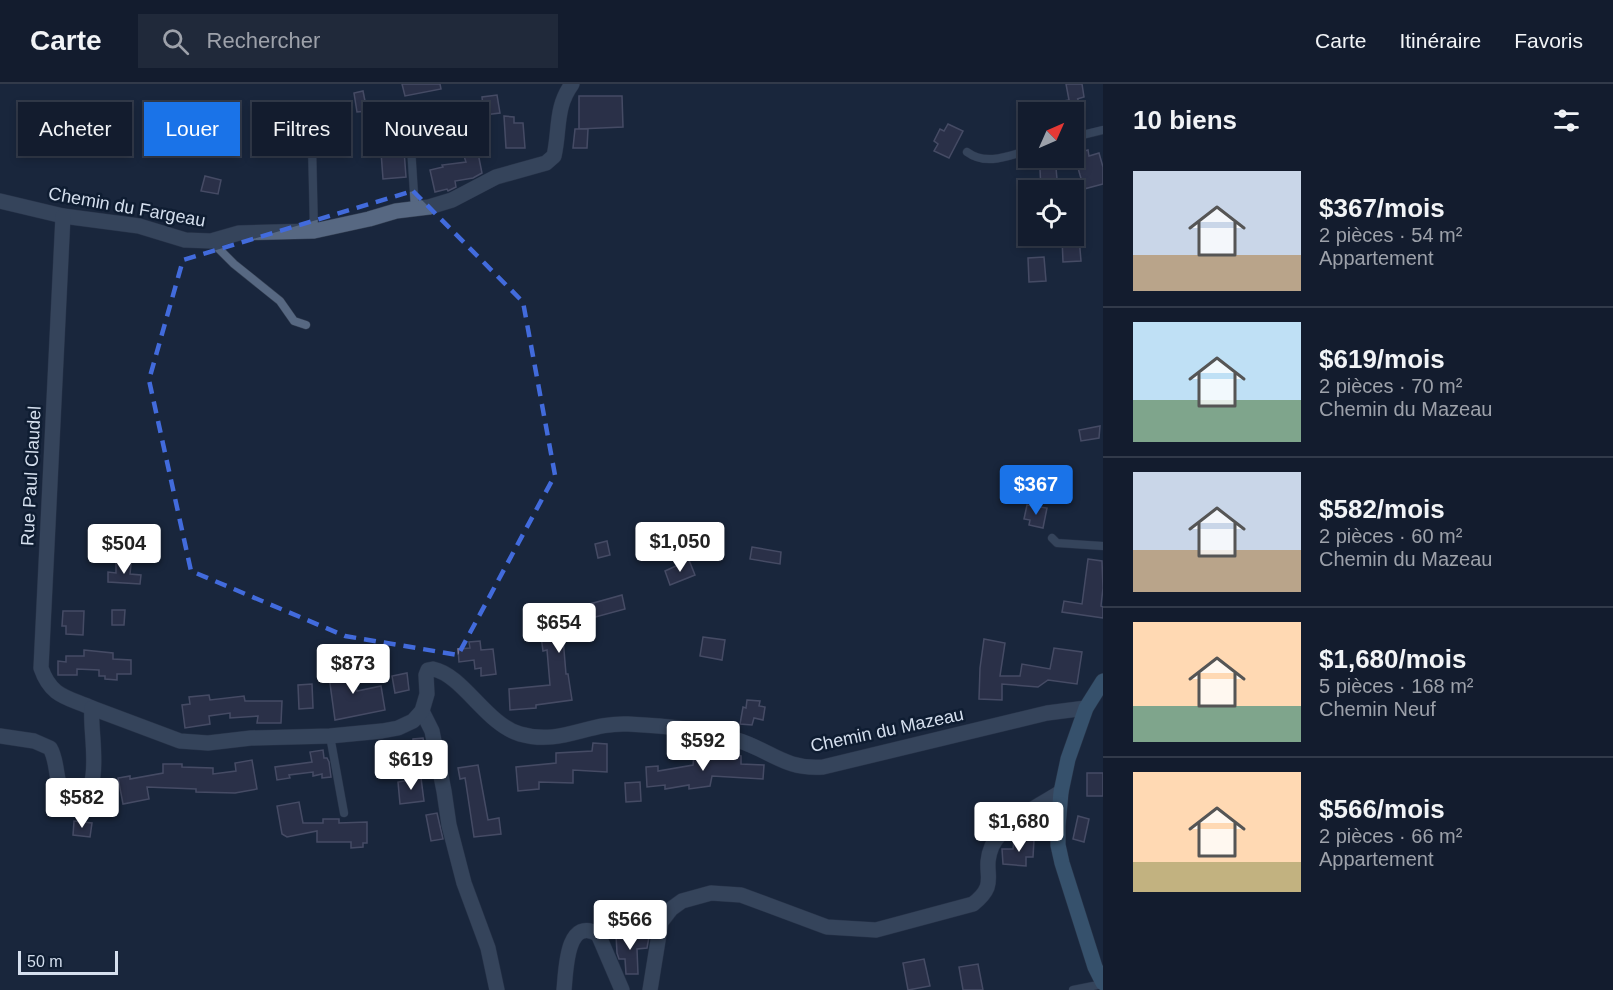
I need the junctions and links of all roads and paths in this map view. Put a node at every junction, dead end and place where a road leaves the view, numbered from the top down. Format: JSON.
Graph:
{"nodes":[{"id":1,"x":572,"y":84,"type":"edge"},
{"id":2,"x":1103,"y":130,"type":"edge"},
{"id":3,"x":1084,"y":135,"type":"edge"},
{"id":4,"x":967,"y":152,"type":"dead end"},
{"id":5,"x":1018,"y":153,"type":"edge"},
{"id":6,"x":312,"y":156,"type":"edge"},
{"id":7,"x":412,"y":156,"type":"edge"},
{"id":8,"x":0,"y":201,"type":"edge"},
{"id":9,"x":415,"y":209,"type":"junction"},
{"id":10,"x":63,"y":216,"type":"junction"},
{"id":11,"x":314,"y":231,"type":"junction"},
{"id":12,"x":211,"y":241,"type":"junction"},
{"id":13,"x":306,"y":325,"type":"dead end"},
{"id":14,"x":1052,"y":538,"type":"dead end"},
{"id":15,"x":1103,"y":546,"type":"edge"},
{"id":16,"x":1103,"y":681,"type":"edge"},
{"id":17,"x":92,"y":708,"type":"junction"},
{"id":18,"x":1086,"y":708,"type":"junction"},
{"id":19,"x":422,"y":711,"type":"junction"},
{"id":20,"x":0,"y":736,"type":"edge"},
{"id":21,"x":330,"y":736,"type":"junction"},
{"id":22,"x":1061,"y":792,"type":"junction"},
{"id":23,"x":344,"y":813,"type":"dead end"},
{"id":24,"x":1103,"y":984,"type":"edge"},
{"id":25,"x":497,"y":990,"type":"edge"},
{"id":26,"x":564,"y":990,"type":"edge"},
{"id":27,"x":622,"y":990,"type":"edge"},
{"id":28,"x":650,"y":990,"type":"edge"},
{"id":29,"x":1073,"y":990,"type":"edge"}],
"edges":[{"from":1,"to":9,"type":"street","name":"Chemin du Fargeau"},
{"from":2,"to":3,"type":"lane"},
{"from":4,"to":5,"type":"lane"},
{"from":6,"to":11,"type":"lane"},
{"from":7,"to":9,"type":"lane"},
{"from":8,"to":10,"type":"street","name":"Chemin du Fargeau"},
{"from":9,"to":11,"type":"street","name":"Chemin du Fargeau"},
{"from":10,"to":12,"type":"street","name":"Chemin du Fargeau"},
{"from":10,"to":17,"type":"street","name":"Rue Paul Claudel"},
{"from":11,"to":12,"type":"street","name":"Chemin du Fargeau"},
{"from":12,"to":13,"type":"lane"},
{"from":14,"to":15,"type":"lane"},
{"from":16,"to":18,"type":"main road"},
{"from":17,"to":20,"type":"street"},
{"from":17,"to":21,"type":"street"},
{"from":18,"to":19,"type":"street","name":"Chemin du Mazeau"},
{"from":18,"to":22,"type":"main road"},
{"from":19,"to":21,"type":"street"},
{"from":19,"to":25,"type":"street"},
{"from":21,"to":23,"type":"lane"},
{"from":22,"to":24,"type":"main road"},
{"from":22,"to":28,"type":"street"},
{"from":24,"to":29,"type":"lane"},
{"from":26,"to":27,"type":"street"}]}
